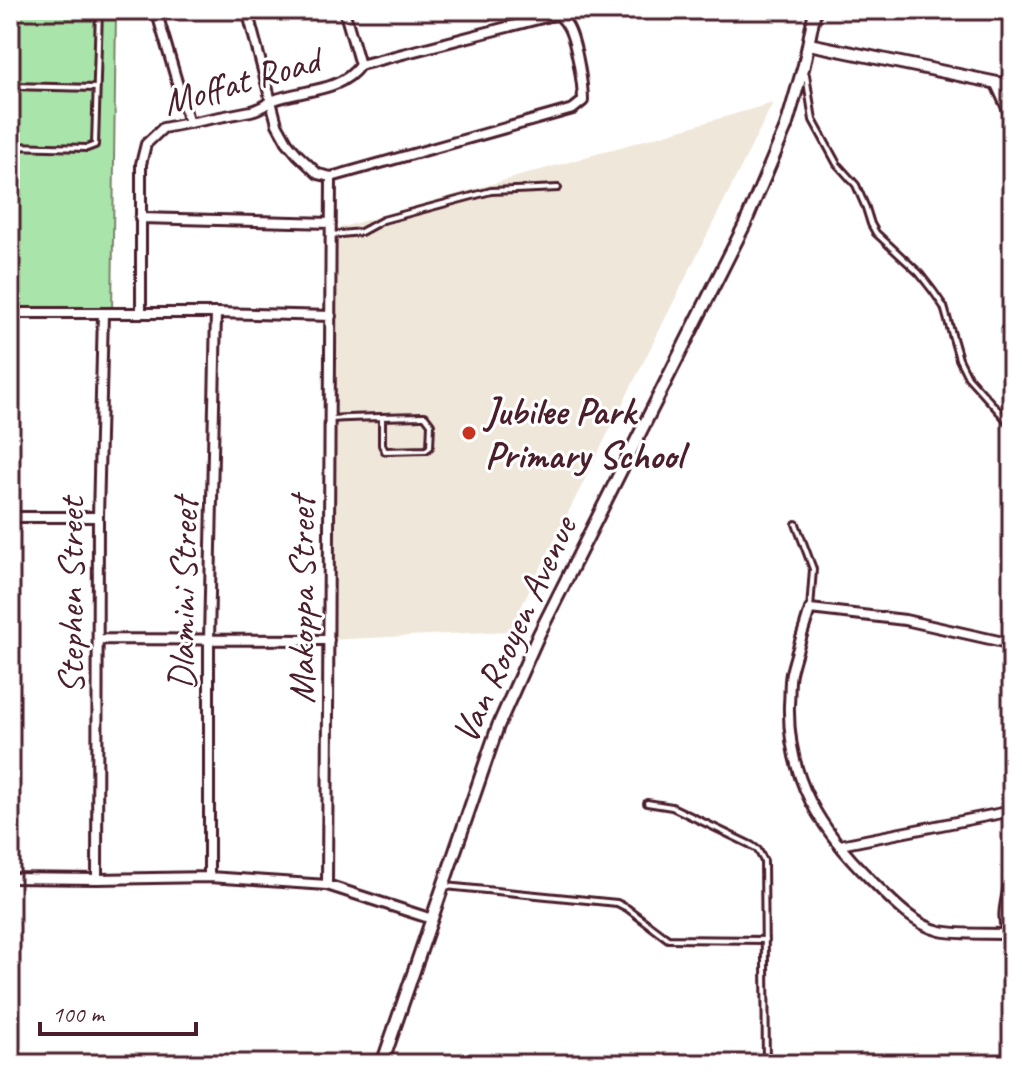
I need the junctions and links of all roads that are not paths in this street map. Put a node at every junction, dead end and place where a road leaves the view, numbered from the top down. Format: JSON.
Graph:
{"nodes":[{"id":1,"x":50,"y":10,"type":"edge"},
{"id":2,"x":99,"y":10,"type":"edge"},
{"id":3,"x":156,"y":10,"type":"edge"},
{"id":4,"x":247,"y":10,"type":"edge"},
{"id":5,"x":344,"y":10,"type":"edge"},
{"id":6,"x":815,"y":10,"type":"edge"},
{"id":7,"x":809,"y":44,"type":"junction"},
{"id":8,"x":360,"y":65,"type":"junction"},
{"id":9,"x":804,"y":65,"type":"junction"},
{"id":10,"x":995,"y":82,"type":"junction"},
{"id":11,"x":10,"y":86,"type":"edge"},
{"id":12,"x":1012,"y":86,"type":"edge"},
{"id":13,"x":97,"y":88,"type":"junction"},
{"id":14,"x":272,"y":101,"type":"junction"},
{"id":15,"x":1012,"y":119,"type":"edge"},
{"id":16,"x":189,"y":123,"type":"junction"},
{"id":17,"x":10,"y":146,"type":"edge"},
{"id":18,"x":331,"y":177,"type":"junction"},
{"id":19,"x":558,"y":188,"type":"dead end"},
{"id":20,"x":140,"y":218,"type":"junction"},
{"id":21,"x":331,"y":223,"type":"junction"},
{"id":22,"x":331,"y":235,"type":"junction"},
{"id":23,"x":10,"y":313,"type":"edge"},
{"id":24,"x":103,"y":313,"type":"junction"},
{"id":25,"x":141,"y":313,"type":"junction"},
{"id":26,"x":216,"y":313,"type":"junction"},
{"id":27,"x":331,"y":316,"type":"junction"},
{"id":28,"x":382,"y":417,"type":"junction"},
{"id":29,"x":330,"y":419,"type":"junction"},
{"id":30,"x":1012,"y":426,"type":"edge"},
{"id":31,"x":10,"y":517,"type":"edge"},
{"id":32,"x":98,"y":517,"type":"junction"},
{"id":33,"x":796,"y":524,"type":"dead end"},
{"id":34,"x":810,"y":609,"type":"junction"},
{"id":35,"x":98,"y":639,"type":"junction"},
{"id":36,"x":209,"y":640,"type":"junction"},
{"id":37,"x":329,"y":640,"type":"junction"},
{"id":38,"x":1012,"y":644,"type":"edge"},
{"id":39,"x":647,"y":803,"type":"dead end"},
{"id":40,"x":1012,"y":811,"type":"edge"},
{"id":41,"x":840,"y":845,"type":"junction"},
{"id":42,"x":1012,"y":875,"type":"edge"},
{"id":43,"x":209,"y":877,"type":"junction"},
{"id":44,"x":10,"y":878,"type":"edge"},
{"id":45,"x":97,"y":879,"type":"junction"},
{"id":46,"x":327,"y":885,"type":"junction"},
{"id":47,"x":443,"y":886,"type":"junction"},
{"id":48,"x":432,"y":919,"type":"junction"},
{"id":49,"x":1010,"y":936,"type":"edge"},
{"id":50,"x":766,"y":940,"type":"junction"},
{"id":51,"x":382,"y":1064,"type":"edge"},
{"id":52,"x":766,"y":1064,"type":"edge"}],
"edges":[{"from":1,"to":2,"type":"lane"},
{"from":2,"to":13,"type":"lane"},
{"from":3,"to":16,"type":"street"},
{"from":4,"to":14,"type":"street"},
{"from":5,"to":8,"type":"street"},
{"from":6,"to":7,"type":"street","name":"Van Rooyen Avenue"},
{"from":7,"to":9,"type":"street","name":"Van Rooyen Avenue"},
{"from":7,"to":10,"type":"street"},
{"from":8,"to":14,"type":"street","name":"Moffat Road"},
{"from":8,"to":18,"type":"street","name":"Moffat Road"},
{"from":9,"to":30,"type":"lane"},
{"from":9,"to":47,"type":"street","name":"Van Rooyen Avenue"},
{"from":10,"to":12,"type":"street"},
{"from":10,"to":15,"type":"street"},
{"from":11,"to":13,"type":"lane"},
{"from":13,"to":17,"type":"lane"},
{"from":14,"to":16,"type":"street","name":"Moffat Road"},
{"from":14,"to":18,"type":"street"},
{"from":16,"to":20,"type":"street","name":"Moffat Road"},
{"from":18,"to":21,"type":"street","name":"Makoppa Street"},
{"from":19,"to":22,"type":"lane"},
{"from":20,"to":21,"type":"street"},
{"from":20,"to":25,"type":"street","name":"Moffat Road"},
{"from":21,"to":22,"type":"street","name":"Makoppa Street"},
{"from":22,"to":27,"type":"street","name":"Makoppa Street"},
{"from":23,"to":24,"type":"street"},
{"from":24,"to":25,"type":"street"},
{"from":24,"to":32,"type":"street","name":"Stephen Street"},
{"from":25,"to":26,"type":"street"},
{"from":26,"to":27,"type":"street"},
{"from":26,"to":36,"type":"street","name":"Dlamini Street"},
{"from":27,"to":29,"type":"street","name":"Makoppa Street"},
{"from":28,"to":28,"type":"lane"},
{"from":28,"to":29,"type":"lane"},
{"from":29,"to":37,"type":"street","name":"Makoppa Street"},
{"from":31,"to":32,"type":"street"},
{"from":32,"to":35,"type":"street","name":"Stephen Street"},
{"from":33,"to":34,"type":"lane"},
{"from":34,"to":38,"type":"street"},
{"from":34,"to":41,"type":"street"},
{"from":35,"to":36,"type":"street"},
{"from":35,"to":45,"type":"street","name":"Stephen Street"},
{"from":36,"to":37,"type":"street"},
{"from":36,"to":43,"type":"street","name":"Dlamini Street"},
{"from":37,"to":46,"type":"street","name":"Makoppa Street"},
{"from":39,"to":50,"type":"lane"},
{"from":40,"to":41,"type":"street"},
{"from":41,"to":49,"type":"street"},
{"from":42,"to":49,"type":"street"},
{"from":43,"to":45,"type":"street"},
{"from":43,"to":46,"type":"street"},
{"from":44,"to":45,"type":"street"},
{"from":46,"to":48,"type":"street"},
{"from":47,"to":48,"type":"street","name":"Van Rooyen Avenue"},
{"from":47,"to":50,"type":"lane"},
{"from":48,"to":51,"type":"street","name":"Van Rooyen Avenue"},
{"from":50,"to":52,"type":"lane"}]}
